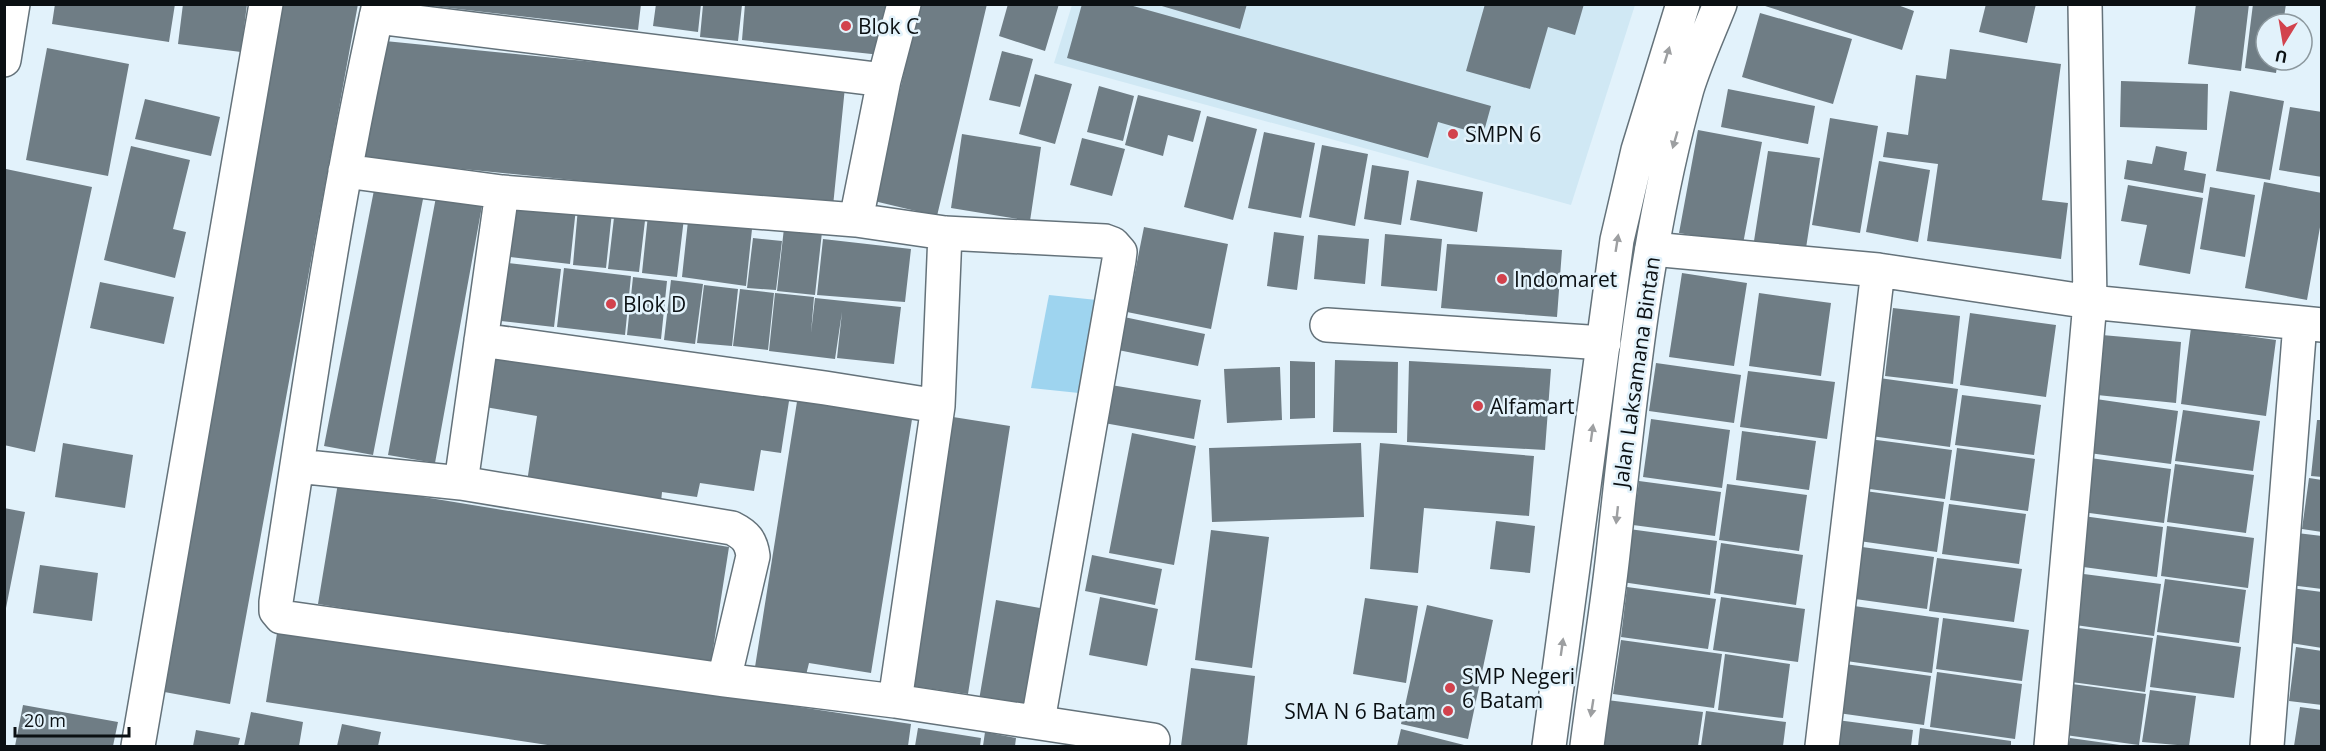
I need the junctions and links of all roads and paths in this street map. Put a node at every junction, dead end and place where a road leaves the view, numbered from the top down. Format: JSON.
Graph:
{"nodes":[{"id":1,"x":13,"y":4,"type":"edge"},
{"id":2,"x":266,"y":4,"type":"edge"},
{"id":3,"x":904,"y":4,"type":"edge"},
{"id":4,"x":1683,"y":4,"type":"edge"},
{"id":5,"x":1720,"y":4,"type":"edge"},
{"id":6,"x":2085,"y":4,"type":"edge"},
{"id":7,"x":377,"y":11,"type":"edge"},
{"id":8,"x":4,"y":60,"type":"edge"},
{"id":9,"x":884,"y":80,"type":"junction"},
{"id":10,"x":345,"y":171,"type":"junction"},
{"id":11,"x":502,"y":192,"type":"junction"},
{"id":12,"x":856,"y":220,"type":"junction"},
{"id":13,"x":945,"y":233,"type":"junction"},
{"id":14,"x":1652,"y":249,"type":"junction"},
{"id":15,"x":1878,"y":270,"type":"junction"},
{"id":16,"x":2090,"y":302,"type":"junction"},
{"id":17,"x":2311,"y":324,"type":"edge"},
{"id":18,"x":1327,"y":326,"type":"dead end"},
{"id":19,"x":482,"y":340,"type":"junction"},
{"id":20,"x":1604,"y":343,"type":"junction"},
{"id":21,"x":938,"y":406,"type":"junction"},
{"id":22,"x":297,"y":466,"type":"junction"},
{"id":23,"x":461,"y":483,"type":"junction"},
{"id":24,"x":724,"y":680,"type":"junction"},
{"id":25,"x":895,"y":700,"type":"junction"},
{"id":26,"x":1038,"y":721,"type":"junction"},
{"id":27,"x":1153,"y":740,"type":"dead end"},
{"id":28,"x":138,"y":747,"type":"edge"},
{"id":29,"x":1549,"y":747,"type":"edge"},
{"id":30,"x":1587,"y":747,"type":"edge"},
{"id":31,"x":1822,"y":747,"type":"edge"},
{"id":32,"x":2051,"y":747,"type":"edge"},
{"id":33,"x":2267,"y":747,"type":"edge"}],
"edges":[{"from":1,"to":8,"type":"street"},
{"from":2,"to":28,"type":"street"},
{"from":3,"to":9,"type":"street"},
{"from":20,"to":4,"type":"street","name":"Jalan Laksamana Bintan","one_way":true},
{"from":5,"to":14,"type":"street","name":"Jalan Laksamana Bintan","one_way":true},
{"from":6,"to":16,"type":"street"},
{"from":7,"to":9,"type":"street"},
{"from":7,"to":10,"type":"street"},
{"from":9,"to":12,"type":"street"},
{"from":10,"to":11,"type":"street"},
{"from":10,"to":22,"type":"street"},
{"from":11,"to":12,"type":"street"},
{"from":11,"to":19,"type":"street"},
{"from":12,"to":13,"type":"street"},
{"from":13,"to":21,"type":"street"},
{"from":13,"to":26,"type":"street"},
{"from":14,"to":15,"type":"street"},
{"from":14,"to":30,"type":"street","name":"Jalan Laksamana Bintan","one_way":true},
{"from":15,"to":16,"type":"street"},
{"from":15,"to":31,"type":"street"},
{"from":16,"to":17,"type":"street"},
{"from":16,"to":32,"type":"street"},
{"from":17,"to":33,"type":"street"},
{"from":18,"to":20,"type":"street"},
{"from":19,"to":21,"type":"street"},
{"from":19,"to":23,"type":"street"},
{"from":29,"to":20,"type":"street","name":"Jalan Laksamana Bintan","one_way":true},
{"from":21,"to":25,"type":"street"},
{"from":22,"to":23,"type":"street"},
{"from":22,"to":24,"type":"street"},
{"from":23,"to":24,"type":"street"},
{"from":24,"to":25,"type":"street"},
{"from":25,"to":26,"type":"street"},
{"from":26,"to":27,"type":"street"}]}
